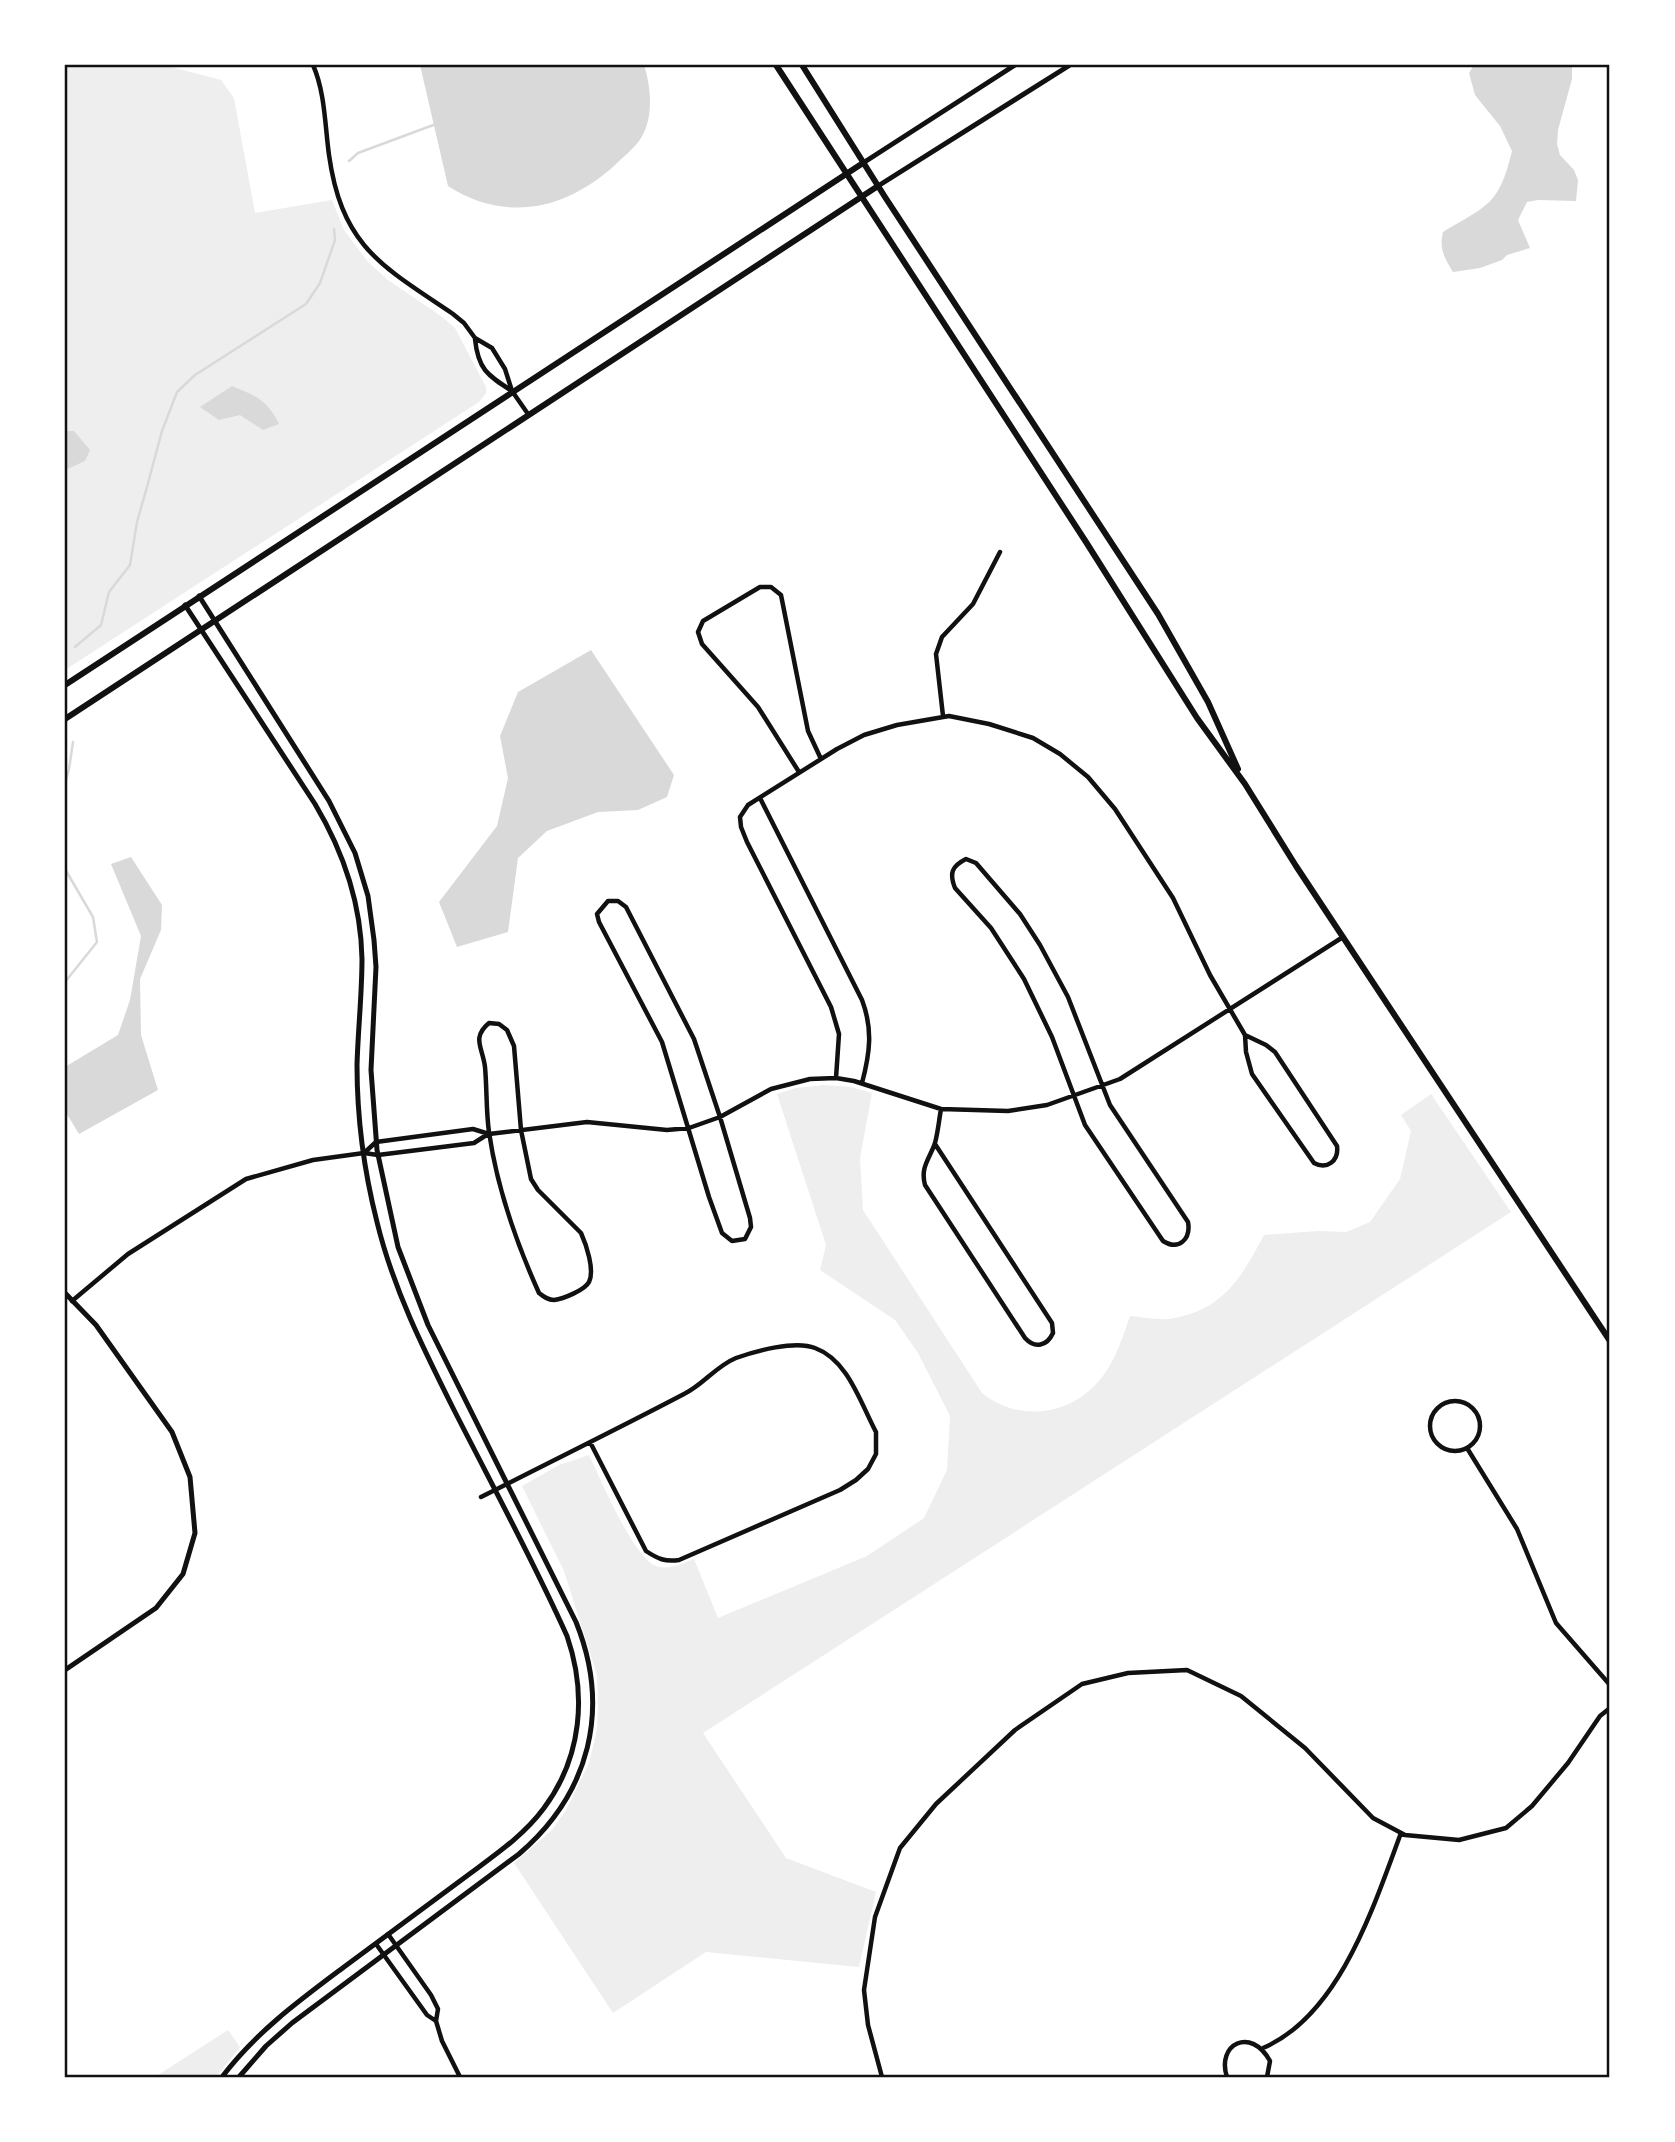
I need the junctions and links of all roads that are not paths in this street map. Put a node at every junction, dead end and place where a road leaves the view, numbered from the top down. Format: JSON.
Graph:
{"nodes":[{"id":1,"x":313,"y":65,"type":"edge"},
{"id":2,"x":776,"y":65,"type":"edge"},
{"id":3,"x":802,"y":65,"type":"edge"},
{"id":4,"x":1015,"y":65,"type":"edge"},
{"id":5,"x":1070,"y":65,"type":"edge"},
{"id":6,"x":863,"y":163,"type":"junction"},
{"id":7,"x":846,"y":174,"type":"junction"},
{"id":8,"x":878,"y":186,"type":"junction"},
{"id":9,"x":860,"y":197,"type":"junction"},
{"id":10,"x":475,"y":338,"type":"junction"},
{"id":11,"x":512,"y":391,"type":"junction"},
{"id":12,"x":528,"y":414,"type":"junction"},
{"id":13,"x":1000,"y":552,"type":"dead end"},
{"id":14,"x":199,"y":596,"type":"junction"},
{"id":15,"x":184,"y":605,"type":"junction"},
{"id":16,"x":215,"y":621,"type":"junction"},
{"id":17,"x":201,"y":630,"type":"junction"},
{"id":18,"x":65,"y":685,"type":"edge"},
{"id":19,"x":943,"y":716,"type":"junction"},
{"id":20,"x":65,"y":719,"type":"edge"},
{"id":21,"x":821,"y":759,"type":"junction"},
{"id":22,"x":799,"y":772,"type":"junction"},
{"id":23,"x":1245,"y":784,"type":"junction"},
{"id":24,"x":760,"y":798,"type":"junction"},
{"id":25,"x":1343,"y":937,"type":"junction"},
{"id":26,"x":1230,"y":1011,"type":"junction"},
{"id":27,"x":1245,"y":1035,"type":"junction"},
{"id":28,"x":836,"y":1078,"type":"junction"},
{"id":29,"x":862,"y":1083,"type":"junction"},
{"id":30,"x":1103,"y":1086,"type":"junction"},
{"id":31,"x":1073,"y":1098,"type":"junction"},
{"id":32,"x":941,"y":1109,"type":"junction"},
{"id":33,"x":720,"y":1117,"type":"junction"},
{"id":34,"x":690,"y":1128,"type":"junction"},
{"id":35,"x":521,"y":1130,"type":"junction"},
{"id":36,"x":489,"y":1134,"type":"junction"},
{"id":37,"x":376,"y":1142,"type":"junction"},
{"id":38,"x":934,"y":1144,"type":"junction"},
{"id":39,"x":363,"y":1153,"type":"junction"},
{"id":40,"x":377,"y":1155,"type":"junction"},
{"id":41,"x":65,"y":1293,"type":"edge"},
{"id":42,"x":72,"y":1301,"type":"junction"},
{"id":43,"x":1610,"y":1340,"type":"edge"},
{"id":44,"x":590,"y":1442,"type":"junction"},
{"id":45,"x":1467,"y":1448,"type":"junction"},
{"id":46,"x":507,"y":1484,"type":"junction"},
{"id":47,"x":495,"y":1490,"type":"junction"},
{"id":48,"x":481,"y":1497,"type":"dead end"},
{"id":49,"x":65,"y":1670,"type":"edge"},
{"id":50,"x":1610,"y":1685,"type":"edge"},
{"id":51,"x":1610,"y":1709,"type":"edge"},
{"id":52,"x":1401,"y":1833,"type":"junction"},
{"id":53,"x":388,"y":1934,"type":"junction"},
{"id":54,"x":376,"y":1944,"type":"junction"},
{"id":55,"x":397,"y":1945,"type":"junction"},
{"id":56,"x":384,"y":1955,"type":"junction"},
{"id":57,"x":436,"y":2021,"type":"junction"},
{"id":58,"x":1263,"y":2048,"type":"junction"},
{"id":59,"x":222,"y":2077,"type":"edge"},
{"id":60,"x":239,"y":2077,"type":"edge"},
{"id":61,"x":460,"y":2077,"type":"edge"},
{"id":62,"x":882,"y":2077,"type":"edge"},
{"id":63,"x":1227,"y":2077,"type":"edge"},
{"id":64,"x":1267,"y":2077,"type":"edge"}],
"edges":[{"from":1,"to":10,"type":"street"},
{"from":2,"to":7,"type":"main road"},
{"from":3,"to":6,"type":"main road"},
{"from":4,"to":6,"type":"street"},
{"from":5,"to":8,"type":"street"},
{"from":6,"to":7,"type":"main road"},
{"from":6,"to":8,"type":"main road"},
{"from":7,"to":9,"type":"main road"},
{"from":7,"to":11,"type":"main road"},
{"from":8,"to":9,"type":"main road"},
{"from":8,"to":23,"type":"main road"},
{"from":9,"to":12,"type":"main road"},
{"from":9,"to":23,"type":"main road"},
{"from":10,"to":11,"type":"street"},
{"from":10,"to":11,"type":"street"},
{"from":11,"to":12,"type":"street"},
{"from":11,"to":14,"type":"main road"},
{"from":12,"to":16,"type":"main road"},
{"from":13,"to":19,"type":"street"},
{"from":14,"to":15,"type":"main road"},
{"from":14,"to":16,"type":"street"},
{"from":15,"to":17,"type":"street"},
{"from":15,"to":18,"type":"main road"},
{"from":16,"to":17,"type":"main road"},
{"from":16,"to":37,"type":"street"},
{"from":17,"to":20,"type":"main road"},
{"from":17,"to":39,"type":"street"},
{"from":19,"to":21,"type":"street"},
{"from":19,"to":26,"type":"street"},
{"from":21,"to":22,"type":"street"},
{"from":21,"to":22,"type":"street"},
{"from":22,"to":24,"type":"street"},
{"from":23,"to":25,"type":"main road"},
{"from":24,"to":28,"type":"street"},
{"from":24,"to":29,"type":"street"},
{"from":25,"to":26,"type":"street"},
{"from":25,"to":43,"type":"main road"},
{"from":26,"to":27,"type":"street"},
{"from":26,"to":30,"type":"street"},
{"from":27,"to":27,"type":"street"},
{"from":28,"to":29,"type":"street"},
{"from":28,"to":33,"type":"street"},
{"from":29,"to":32,"type":"street"},
{"from":30,"to":31,"type":"street"},
{"from":30,"to":31,"type":"street"},
{"from":30,"to":31,"type":"street"},
{"from":31,"to":32,"type":"street"},
{"from":32,"to":38,"type":"street"},
{"from":33,"to":34,"type":"street"},
{"from":33,"to":34,"type":"street"},
{"from":33,"to":34,"type":"street"},
{"from":34,"to":35,"type":"street"},
{"from":35,"to":36,"type":"street"},
{"from":35,"to":36,"type":"street"},
{"from":35,"to":36,"type":"street"},
{"from":36,"to":37,"type":"street"},
{"from":36,"to":40,"type":"street"},
{"from":37,"to":39,"type":"street"},
{"from":37,"to":40,"type":"street"},
{"from":38,"to":38,"type":"street"},
{"from":39,"to":40,"type":"street"},
{"from":39,"to":42,"type":"street"},
{"from":39,"to":47,"type":"street"},
{"from":40,"to":46,"type":"street"},
{"from":41,"to":42,"type":"street"},
{"from":42,"to":49,"type":"street"},
{"from":44,"to":44,"type":"street"},
{"from":44,"to":46,"type":"street"},
{"from":45,"to":45,"type":"street"},
{"from":45,"to":50,"type":"street"},
{"from":46,"to":47,"type":"street"},
{"from":46,"to":55,"type":"street"},
{"from":47,"to":48,"type":"street"},
{"from":47,"to":53,"type":"street"},
{"from":51,"to":52,"type":"street"},
{"from":52,"to":58,"type":"street"},
{"from":52,"to":62,"type":"street"},
{"from":53,"to":54,"type":"street"},
{"from":53,"to":55,"type":"street"},
{"from":54,"to":56,"type":"street"},
{"from":54,"to":59,"type":"street"},
{"from":55,"to":56,"type":"street"},
{"from":55,"to":57,"type":"street"},
{"from":56,"to":57,"type":"street"},
{"from":56,"to":60,"type":"street"},
{"from":57,"to":61,"type":"street"},
{"from":58,"to":63,"type":"street"},
{"from":58,"to":64,"type":"street"}]}
